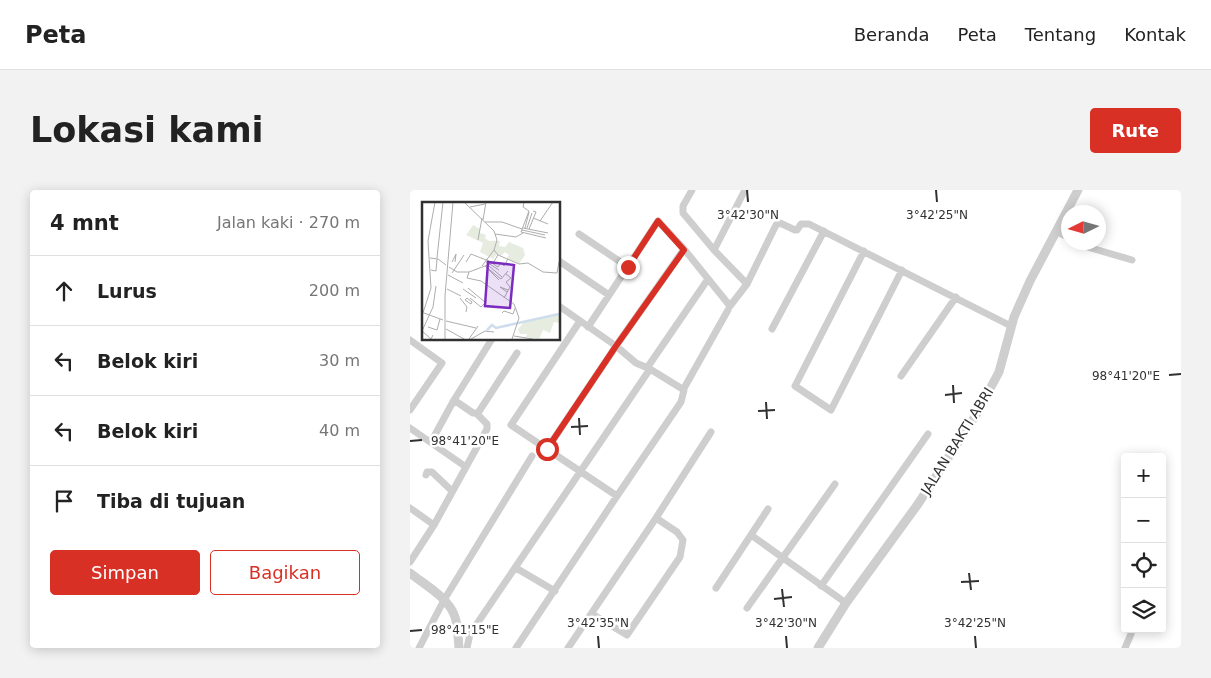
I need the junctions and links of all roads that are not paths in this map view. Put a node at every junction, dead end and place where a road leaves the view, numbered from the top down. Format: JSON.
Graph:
{"nodes":[{"id":1,"x":692,"y":190,"type":"edge"},
{"id":2,"x":745,"y":190,"type":"edge"},
{"id":3,"x":1078,"y":190,"type":"edge"},
{"id":4,"x":824,"y":231,"type":"junction"},
{"id":5,"x":1057,"y":232,"type":"junction"},
{"id":6,"x":579,"y":234,"type":"dead end"},
{"id":7,"x":1061,"y":234,"type":"edge"},
{"id":8,"x":684,"y":250,"type":"junction"},
{"id":9,"x":714,"y":250,"type":"junction"},
{"id":10,"x":1098,"y":250,"type":"edge"},
{"id":11,"x":864,"y":251,"type":"junction"},
{"id":12,"x":1132,"y":260,"type":"dead end"},
{"id":13,"x":560,"y":262,"type":"edge"},
{"id":14,"x":628,"y":267,"type":"junction"},
{"id":15,"x":902,"y":270,"type":"junction"},
{"id":16,"x":708,"y":279,"type":"junction"},
{"id":17,"x":747,"y":284,"type":"junction"},
{"id":18,"x":609,"y":295,"type":"junction"},
{"id":19,"x":956,"y":297,"type":"junction"},
{"id":20,"x":560,"y":307,"type":"edge"},
{"id":21,"x":728,"y":310,"type":"dead end"},
{"id":22,"x":580,"y":321,"type":"junction"},
{"id":23,"x":1012,"y":326,"type":"junction"},
{"id":24,"x":588,"y":327,"type":"junction"},
{"id":25,"x":772,"y":329,"type":"dead end"},
{"id":26,"x":410,"y":340,"type":"edge"},
{"id":27,"x":491,"y":340,"type":"edge"},
{"id":28,"x":616,"y":346,"type":"junction"},
{"id":29,"x":517,"y":353,"type":"dead end"},
{"id":30,"x":649,"y":368,"type":"junction"},
{"id":31,"x":901,"y":376,"type":"dead end"},
{"id":32,"x":683,"y":390,"type":"junction"},
{"id":33,"x":454,"y":400,"type":"junction"},
{"id":34,"x":410,"y":410,"type":"edge"},
{"id":35,"x":477,"y":414,"type":"junction"},
{"id":36,"x":410,"y":428,"type":"edge"},
{"id":37,"x":710,"y":432,"type":"dead end"},
{"id":38,"x":928,"y":434,"type":"dead end"},
{"id":39,"x":431,"y":442,"type":"junction"},
{"id":40,"x":547,"y":449,"type":"junction"},
{"id":41,"x":532,"y":456,"type":"dead end"},
{"id":42,"x":466,"y":466,"type":"junction"},
{"id":43,"x":581,"y":472,"type":"junction"},
{"id":44,"x":426,"y":475,"type":"dead end"},
{"id":45,"x":836,"y":484,"type":"dead end"},
{"id":46,"x":452,"y":491,"type":"junction"},
{"id":47,"x":617,"y":496,"type":"junction"},
{"id":48,"x":410,"y":508,"type":"edge"},
{"id":49,"x":768,"y":509,"type":"dead end"},
{"id":50,"x":656,"y":518,"type":"junction"},
{"id":51,"x":434,"y":525,"type":"junction"},
{"id":52,"x":751,"y":535,"type":"junction"},
{"id":53,"x":783,"y":558,"type":"junction"},
{"id":54,"x":410,"y":562,"type":"edge"},
{"id":55,"x":516,"y":568,"type":"junction"},
{"id":56,"x":410,"y":573,"type":"edge"},
{"id":57,"x":821,"y":586,"type":"junction"},
{"id":58,"x":716,"y":588,"type":"dead end"},
{"id":59,"x":555,"y":591,"type":"junction"},
{"id":60,"x":444,"y":600,"type":"junction"},
{"id":61,"x":846,"y":604,"type":"junction"},
{"id":62,"x":747,"y":608,"type":"dead end"},
{"id":63,"x":592,"y":614,"type":"junction"},
{"id":64,"x":1131,"y":634,"type":"dead end"},
{"id":65,"x":419,"y":648,"type":"edge"},
{"id":66,"x":459,"y":648,"type":"edge"},
{"id":67,"x":468,"y":648,"type":"edge"},
{"id":68,"x":516,"y":648,"type":"edge"},
{"id":69,"x":568,"y":648,"type":"edge"},
{"id":70,"x":818,"y":648,"type":"edge"},
{"id":71,"x":1125,"y":648,"type":"edge"}],
"edges":[{"from":1,"to":9,"type":"street"},
{"from":2,"to":9,"type":"street"},
{"from":3,"to":5,"type":"street","name":"JALAN BAKTI ABRI"},
{"from":4,"to":11,"type":"street"},
{"from":4,"to":17,"type":"street"},
{"from":4,"to":25,"type":"street"},
{"from":5,"to":7,"type":"street"},
{"from":5,"to":23,"type":"street","name":"JALAN BAKTI ABRI"},
{"from":6,"to":14,"type":"street"},
{"from":8,"to":14,"type":"street"},
{"from":8,"to":16,"type":"street"},
{"from":8,"to":28,"type":"street"},
{"from":9,"to":17,"type":"street"},
{"from":10,"to":12,"type":"street"},
{"from":11,"to":15,"type":"street"},
{"from":11,"to":15,"type":"street"},
{"from":13,"to":18,"type":"street"},
{"from":14,"to":18,"type":"street"},
{"from":15,"to":19,"type":"street"},
{"from":16,"to":17,"type":"street"},
{"from":16,"to":30,"type":"street"},
{"from":18,"to":24,"type":"street"},
{"from":19,"to":23,"type":"street"},
{"from":19,"to":31,"type":"street"},
{"from":20,"to":22,"type":"street"},
{"from":21,"to":32,"type":"street"},
{"from":22,"to":24,"type":"street"},
{"from":22,"to":40,"type":"street"},
{"from":23,"to":61,"type":"street","name":"JALAN BAKTI ABRI"},
{"from":24,"to":28,"type":"street"},
{"from":26,"to":34,"type":"street"},
{"from":27,"to":33,"type":"street"},
{"from":28,"to":30,"type":"street"},
{"from":28,"to":40,"type":"street"},
{"from":29,"to":35,"type":"street"},
{"from":30,"to":32,"type":"street"},
{"from":30,"to":43,"type":"street"},
{"from":32,"to":47,"type":"street"},
{"from":33,"to":35,"type":"street"},
{"from":33,"to":39,"type":"street"},
{"from":35,"to":42,"type":"street"},
{"from":36,"to":39,"type":"street"},
{"from":37,"to":50,"type":"street"},
{"from":38,"to":57,"type":"street"},
{"from":39,"to":42,"type":"street"},
{"from":40,"to":43,"type":"street"},
{"from":41,"to":60,"type":"street"},
{"from":42,"to":46,"type":"street"},
{"from":43,"to":47,"type":"street"},
{"from":43,"to":55,"type":"street"},
{"from":44,"to":46,"type":"street"},
{"from":45,"to":53,"type":"street"},
{"from":46,"to":51,"type":"street"},
{"from":47,"to":59,"type":"street"},
{"from":48,"to":51,"type":"street"},
{"from":49,"to":52,"type":"street"},
{"from":50,"to":63,"type":"street"},
{"from":50,"to":63,"type":"street"},
{"from":51,"to":54,"type":"street"},
{"from":52,"to":53,"type":"street"},
{"from":52,"to":58,"type":"street"},
{"from":53,"to":57,"type":"street"},
{"from":53,"to":62,"type":"street"},
{"from":55,"to":59,"type":"street"},
{"from":55,"to":67,"type":"street"},
{"from":56,"to":60,"type":"street"},
{"from":57,"to":61,"type":"street"},
{"from":59,"to":68,"type":"street"},
{"from":60,"to":65,"type":"street"},
{"from":60,"to":66,"type":"street"},
{"from":61,"to":70,"type":"street","name":"JALAN BAKTI ABRI"},
{"from":63,"to":69,"type":"street"},
{"from":64,"to":71,"type":"street"}]}
